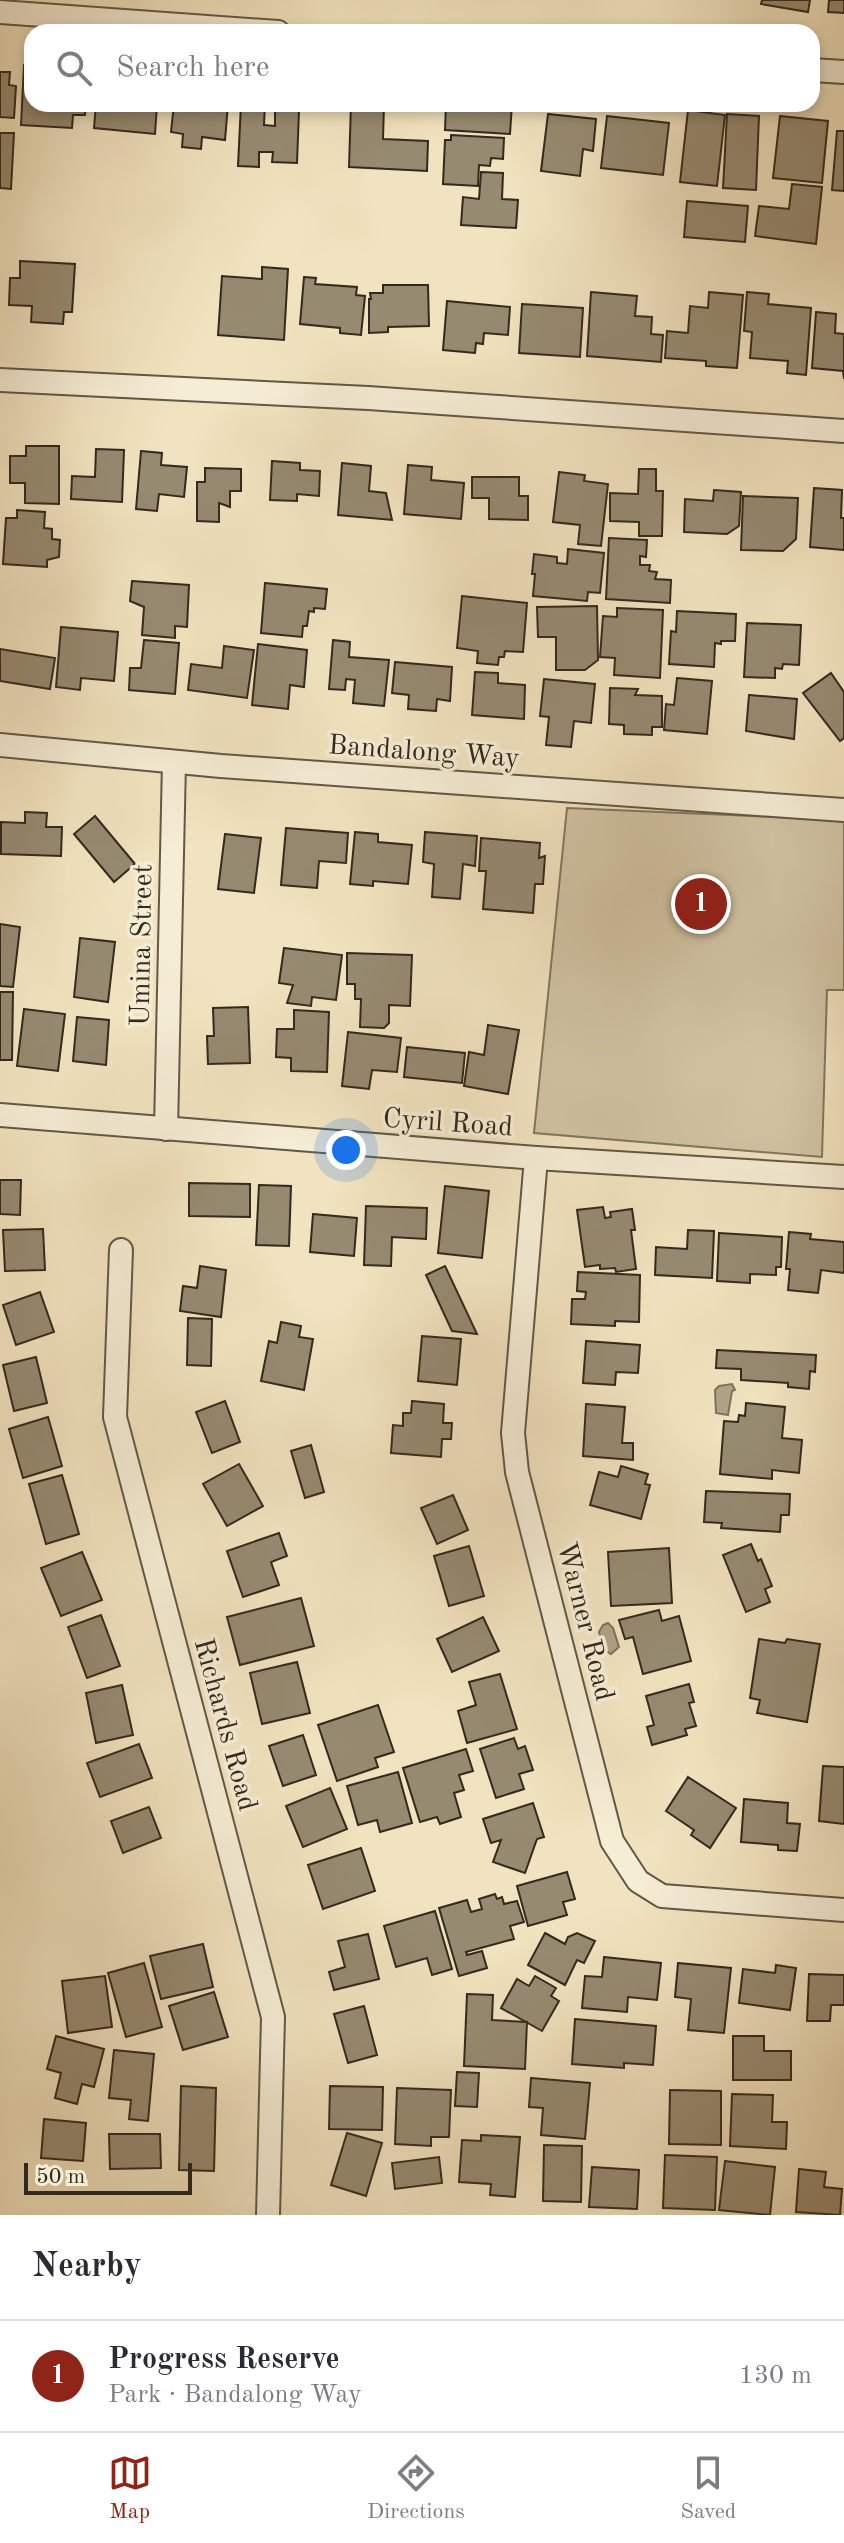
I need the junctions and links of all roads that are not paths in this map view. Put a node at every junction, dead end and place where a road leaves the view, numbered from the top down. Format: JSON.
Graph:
{"nodes":[{"id":1,"x":0,"y":12,"type":"edge"},
{"id":2,"x":167,"y":24,"type":"edge"},
{"id":3,"x":820,"y":70,"type":"edge"},
{"id":4,"x":844,"y":72,"type":"edge"},
{"id":5,"x":0,"y":380,"type":"edge"},
{"id":6,"x":844,"y":431,"type":"edge"},
{"id":7,"x":0,"y":745,"type":"edge"},
{"id":8,"x":174,"y":762,"type":"junction"},
{"id":9,"x":844,"y":810,"type":"edge"},
{"id":10,"x":0,"y":1115,"type":"edge"},
{"id":11,"x":166,"y":1129,"type":"junction"},
{"id":12,"x":536,"y":1158,"type":"junction"},
{"id":13,"x":844,"y":1177,"type":"edge"},
{"id":14,"x":121,"y":1250,"type":"dead end"},
{"id":15,"x":844,"y":1910,"type":"edge"},
{"id":16,"x":268,"y":2215,"type":"edge"}],
"edges":[{"from":1,"to":2,"type":"street"},
{"from":3,"to":4,"type":"street"},
{"from":5,"to":6,"type":"street"},
{"from":7,"to":8,"type":"street","name":"Bandalong Way"},
{"from":8,"to":9,"type":"street","name":"Bandalong Way"},
{"from":8,"to":11,"type":"street","name":"Umina Street"},
{"from":10,"to":11,"type":"street","name":"Cyril Road"},
{"from":11,"to":12,"type":"street","name":"Cyril Road"},
{"from":12,"to":13,"type":"street","name":"Cyril Road"},
{"from":12,"to":15,"type":"street","name":"Warner Road"},
{"from":14,"to":16,"type":"street","name":"Richards Road"}]}
